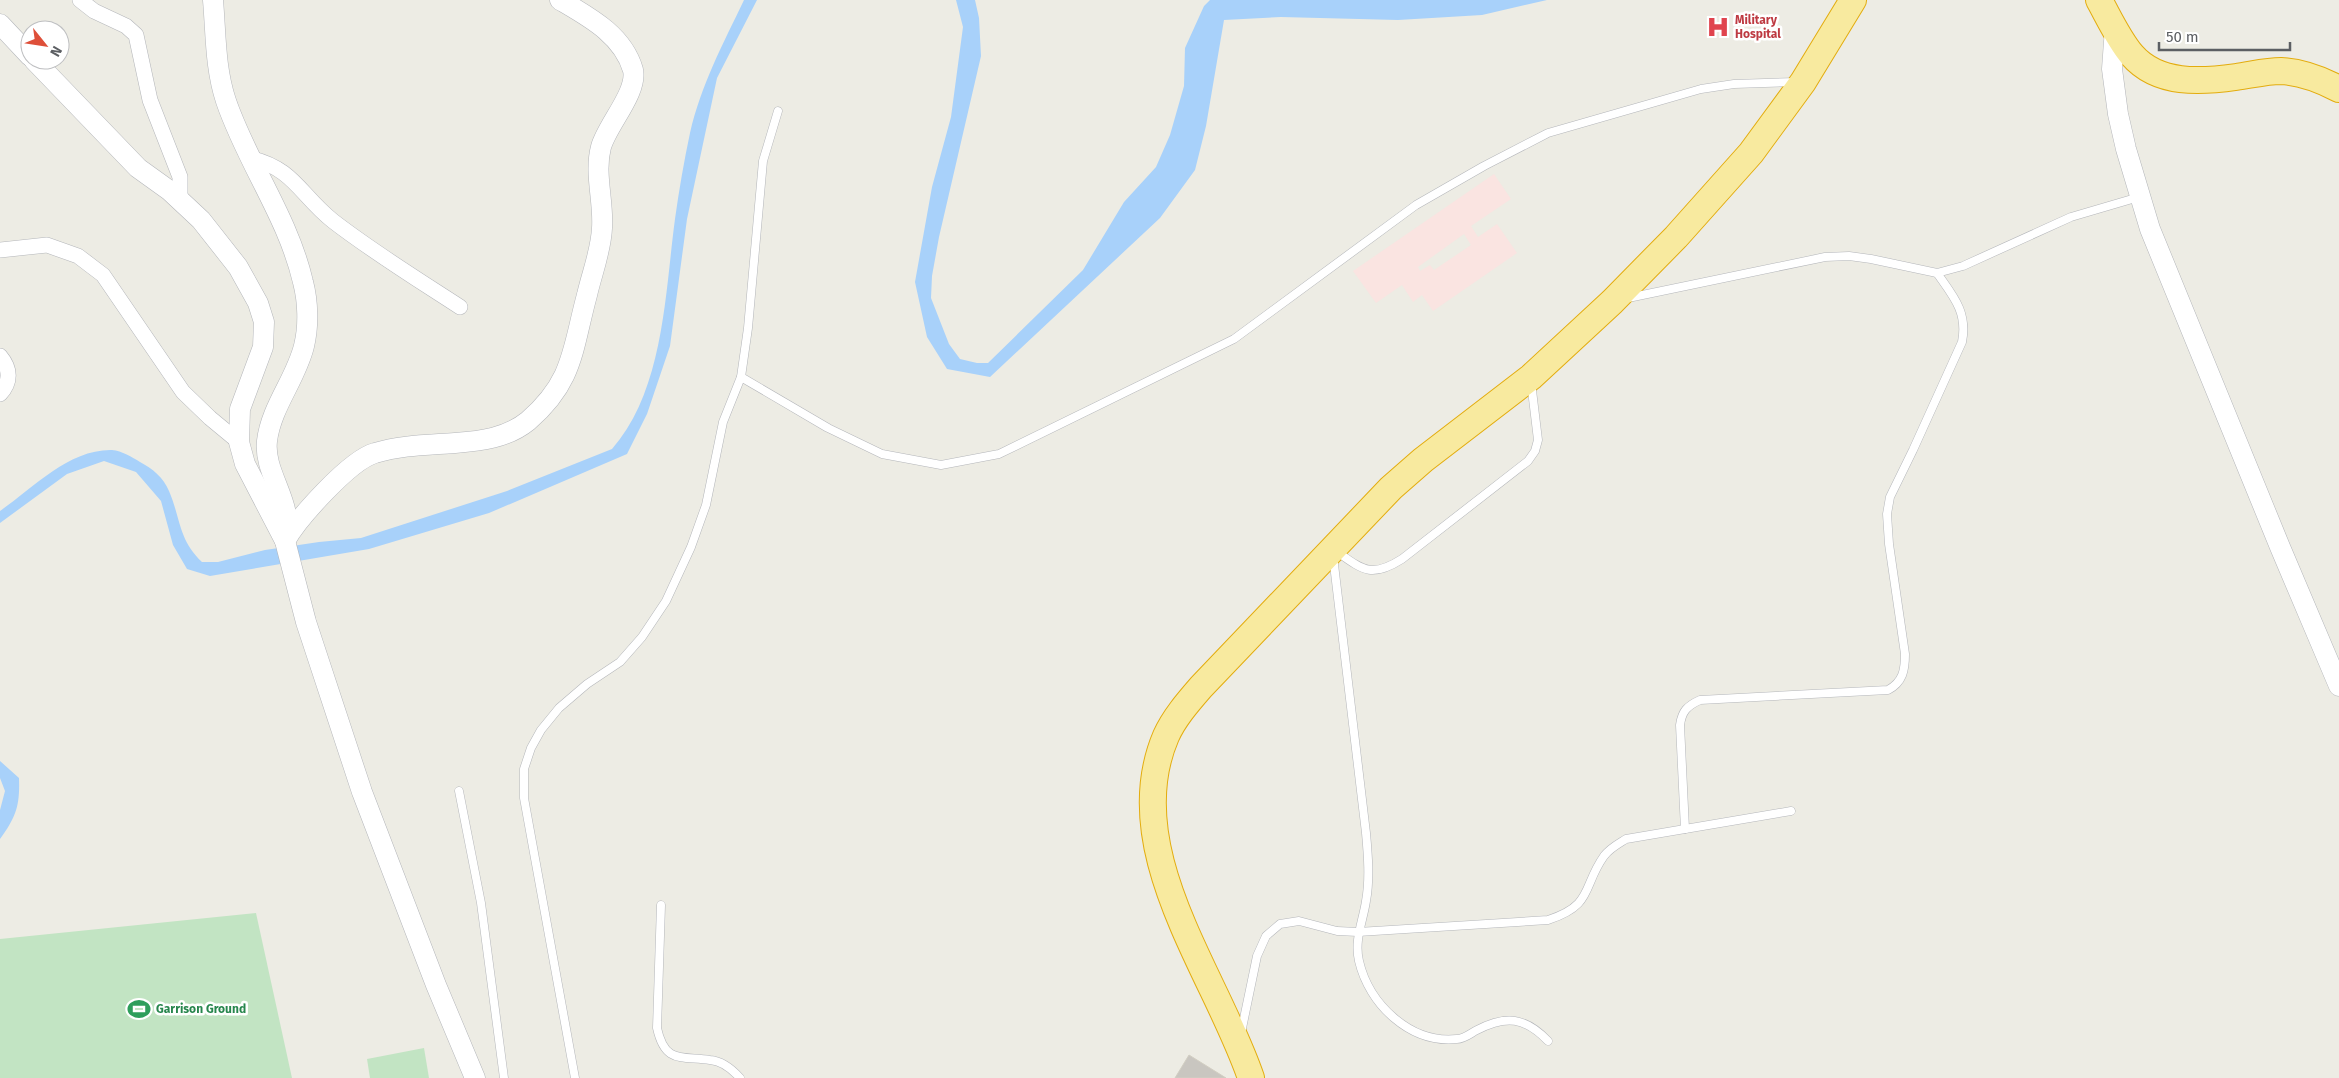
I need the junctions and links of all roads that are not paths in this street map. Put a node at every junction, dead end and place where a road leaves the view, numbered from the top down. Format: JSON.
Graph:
{"nodes":[{"id":1,"x":80,"y":0,"type":"edge"},
{"id":2,"x":213,"y":0,"type":"edge"},
{"id":3,"x":560,"y":0,"type":"edge"},
{"id":4,"x":1854,"y":0,"type":"edge"},
{"id":5,"x":2098,"y":0,"type":"edge"},
{"id":6,"x":0,"y":24,"type":"edge"},
{"id":7,"x":2115,"y":28,"type":"junction"},
{"id":8,"x":20,"y":45,"type":"edge"},
{"id":9,"x":44,"y":70,"type":"edge"},
{"id":10,"x":1803,"y":82,"type":"junction"},
{"id":11,"x":2339,"y":89,"type":"edge"},
{"id":12,"x":778,"y":111,"type":"dead end"},
{"id":13,"x":249,"y":158,"type":"junction"},
{"id":14,"x":2140,"y":197,"type":"junction"},
{"id":15,"x":180,"y":200,"type":"junction"},
{"id":16,"x":0,"y":250,"type":"edge"},
{"id":17,"x":1937,"y":273,"type":"junction"},
{"id":18,"x":1612,"y":302,"type":"junction"},
{"id":19,"x":460,"y":307,"type":"dead end"},
{"id":20,"x":0,"y":356,"type":"edge"},
{"id":21,"x":741,"y":377,"type":"junction"},
{"id":22,"x":1531,"y":377,"type":"junction"},
{"id":23,"x":0,"y":394,"type":"edge"},
{"id":24,"x":238,"y":442,"type":"junction"},
{"id":25,"x":285,"y":541,"type":"junction"},
{"id":26,"x":1332,"y":549,"type":"junction"},
{"id":27,"x":2339,"y":686,"type":"edge"},
{"id":28,"x":459,"y":791,"type":"dead end"},
{"id":29,"x":1791,"y":812,"type":"dead end"},
{"id":30,"x":1686,"y":829,"type":"junction"},
{"id":31,"x":662,"y":905,"type":"dead end"},
{"id":32,"x":1358,"y":932,"type":"junction"},
{"id":33,"x":1548,"y":1041,"type":"dead end"},
{"id":34,"x":1238,"y":1048,"type":"junction"},
{"id":35,"x":475,"y":1078,"type":"edge"},
{"id":36,"x":504,"y":1078,"type":"edge"},
{"id":37,"x":575,"y":1078,"type":"edge"},
{"id":38,"x":740,"y":1078,"type":"edge"},
{"id":39,"x":1251,"y":1078,"type":"edge"}],
"edges":[{"from":1,"to":15,"type":"street"},
{"from":2,"to":13,"type":"street"},
{"from":3,"to":25,"type":"street"},
{"from":4,"to":10,"type":"highway"},
{"from":5,"to":7,"type":"highway"},
{"from":6,"to":8,"type":"street"},
{"from":7,"to":11,"type":"highway"},
{"from":7,"to":14,"type":"street"},
{"from":9,"to":15,"type":"street"},
{"from":10,"to":18,"type":"highway"},
{"from":10,"to":21,"type":"lane"},
{"from":12,"to":21,"type":"lane"},
{"from":13,"to":19,"type":"street"},
{"from":13,"to":25,"type":"street"},
{"from":14,"to":17,"type":"lane"},
{"from":14,"to":27,"type":"street"},
{"from":15,"to":24,"type":"street"},
{"from":16,"to":24,"type":"street"},
{"from":17,"to":18,"type":"lane"},
{"from":17,"to":30,"type":"lane"},
{"from":18,"to":22,"type":"highway"},
{"from":20,"to":23,"type":"street"},
{"from":21,"to":37,"type":"lane"},
{"from":22,"to":26,"type":"highway"},
{"from":22,"to":26,"type":"lane"},
{"from":24,"to":25,"type":"street"},
{"from":25,"to":35,"type":"street"},
{"from":26,"to":32,"type":"lane"},
{"from":26,"to":34,"type":"highway"},
{"from":28,"to":36,"type":"lane"},
{"from":29,"to":30,"type":"lane"},
{"from":30,"to":32,"type":"lane"},
{"from":31,"to":38,"type":"lane"},
{"from":32,"to":33,"type":"lane"},
{"from":32,"to":34,"type":"lane"},
{"from":34,"to":39,"type":"highway"}]}
